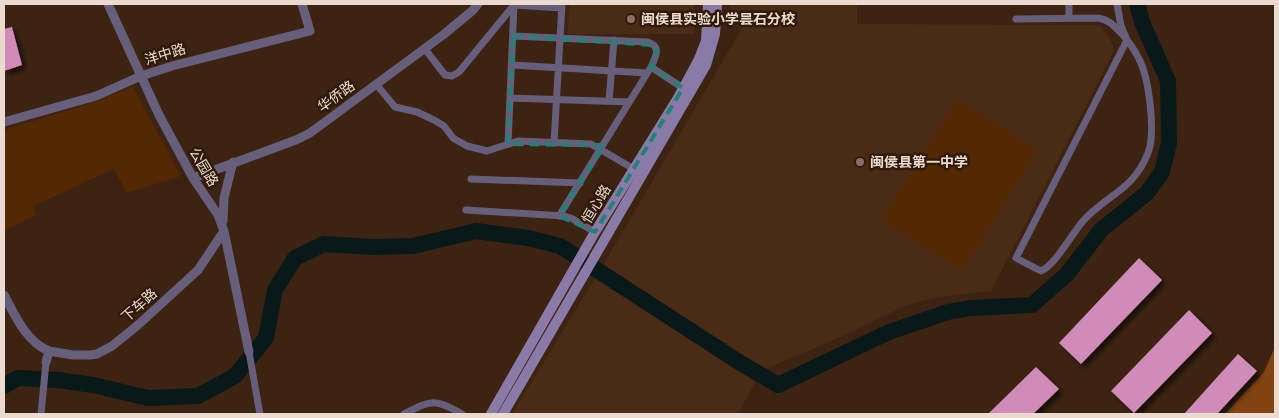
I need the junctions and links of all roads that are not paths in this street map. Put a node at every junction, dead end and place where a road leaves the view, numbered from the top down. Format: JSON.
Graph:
{"nodes":[{"id":1,"x":108,"y":4,"type":"edge"},
{"id":2,"x":302,"y":4,"type":"edge"},
{"id":3,"x":478,"y":4,"type":"edge"},
{"id":4,"x":708,"y":4,"type":"edge"},
{"id":5,"x":717,"y":4,"type":"edge"},
{"id":6,"x":1069,"y":4,"type":"edge"},
{"id":7,"x":1117,"y":4,"type":"edge"},
{"id":8,"x":514,"y":5,"type":"edge"},
{"id":9,"x":562,"y":6,"type":"edge"},
{"id":10,"x":1069,"y":18,"type":"junction"},
{"id":11,"x":1016,"y":19,"type":"dead end"},
{"id":12,"x":513,"y":36,"type":"junction"},
{"id":13,"x":560,"y":38,"type":"junction"},
{"id":14,"x":614,"y":40,"type":"junction"},
{"id":15,"x":1127,"y":40,"type":"junction"},
{"id":16,"x":424,"y":49,"type":"junction"},
{"id":17,"x":512,"y":65,"type":"junction"},
{"id":18,"x":559,"y":68,"type":"junction"},
{"id":19,"x":649,"y":70,"type":"junction"},
{"id":20,"x":612,"y":71,"type":"junction"},
{"id":21,"x":141,"y":76,"type":"junction"},
{"id":22,"x":376,"y":84,"type":"junction"},
{"id":23,"x":683,"y":88,"type":"junction"},
{"id":24,"x":510,"y":98,"type":"junction"},
{"id":25,"x":557,"y":99,"type":"junction"},
{"id":26,"x":609,"y":101,"type":"junction"},
{"id":27,"x":629,"y":102,"type":"junction"},
{"id":28,"x":4,"y":122,"type":"edge"},
{"id":29,"x":554,"y":143,"type":"junction"},
{"id":30,"x":508,"y":144,"type":"junction"},
{"id":31,"x":601,"y":150,"type":"junction"},
{"id":32,"x":234,"y":162,"type":"junction"},
{"id":33,"x":634,"y":169,"type":"junction"},
{"id":34,"x":193,"y":178,"type":"junction"},
{"id":35,"x":471,"y":179,"type":"dead end"},
{"id":36,"x":580,"y":182,"type":"junction"},
{"id":37,"x":466,"y":210,"type":"dead end"},
{"id":38,"x":559,"y":216,"type":"junction"},
{"id":39,"x":224,"y":231,"type":"junction"},
{"id":40,"x":595,"y":232,"type":"junction"},
{"id":41,"x":580,"y":271,"type":"junction"},
{"id":42,"x":4,"y":295,"type":"edge"},
{"id":43,"x":49,"y":351,"type":"junction"},
{"id":44,"x":249,"y":352,"type":"joint"},
{"id":45,"x":46,"y":362,"type":"joint"},
{"id":46,"x":41,"y":414,"type":"edge"},
{"id":47,"x":260,"y":414,"type":"edge"},
{"id":48,"x":404,"y":414,"type":"edge"},
{"id":49,"x":462,"y":414,"type":"edge"},
{"id":50,"x":491,"y":414,"type":"edge"},
{"id":51,"x":503,"y":414,"type":"edge"}],
"edges":[{"from":1,"to":21,"type":"street","name":"公园路"},
{"from":2,"to":21,"type":"street","name":"洋中路"},
{"from":3,"to":16,"type":"street","name":"华侨路"},
{"from":4,"to":23,"type":"main road","name":"恒心路"},
{"from":5,"to":41,"type":"main road","name":"恒心路"},
{"from":6,"to":10,"type":"street"},
{"from":7,"to":15,"type":"street"},
{"from":8,"to":9,"type":"street"},
{"from":8,"to":12,"type":"street"},
{"from":8,"to":16,"type":"street"},
{"from":9,"to":13,"type":"street"},
{"from":10,"to":11,"type":"street"},
{"from":10,"to":15,"type":"street"},
{"from":12,"to":13,"type":"street"},
{"from":12,"to":17,"type":"street"},
{"from":13,"to":14,"type":"street"},
{"from":13,"to":18,"type":"street"},
{"from":14,"to":19,"type":"street"},
{"from":14,"to":20,"type":"street"},
{"from":15,"to":15,"type":"street"},
{"from":16,"to":22,"type":"street","name":"华侨路"},
{"from":17,"to":18,"type":"street"},
{"from":17,"to":24,"type":"street"},
{"from":18,"to":20,"type":"street"},
{"from":18,"to":25,"type":"street"},
{"from":19,"to":20,"type":"street"},
{"from":19,"to":23,"type":"street"},
{"from":19,"to":27,"type":"street"},
{"from":20,"to":26,"type":"street"},
{"from":21,"to":28,"type":"street","name":"洋中路"},
{"from":21,"to":34,"type":"street","name":"公园路"},
{"from":22,"to":30,"type":"street"},
{"from":22,"to":32,"type":"street","name":"华侨路"},
{"from":23,"to":33,"type":"main road","name":"恒心路"},
{"from":24,"to":25,"type":"street"},
{"from":24,"to":30,"type":"street"},
{"from":25,"to":26,"type":"street"},
{"from":25,"to":29,"type":"street"},
{"from":26,"to":27,"type":"street"},
{"from":27,"to":31,"type":"street"},
{"from":29,"to":30,"type":"street"},
{"from":29,"to":31,"type":"street"},
{"from":31,"to":33,"type":"street"},
{"from":31,"to":36,"type":"street"},
{"from":32,"to":34,"type":"street","name":"华侨路"},
{"from":32,"to":39,"type":"street"},
{"from":33,"to":40,"type":"main road","name":"恒心路"},
{"from":34,"to":39,"type":"street","name":"公园路"},
{"from":35,"to":36,"type":"street"},
{"from":36,"to":38,"type":"street"},
{"from":37,"to":38,"type":"street"},
{"from":38,"to":40,"type":"street"},
{"from":39,"to":43,"type":"street","name":"下车路"},
{"from":39,"to":44,"type":"street","name":"公园路"},
{"from":40,"to":41,"type":"main road","name":"恒心路"},
{"from":41,"to":50,"type":"main road","name":"恒心路"},
{"from":41,"to":51,"type":"main road","name":"恒心路"},
{"from":42,"to":43,"type":"street"},
{"from":43,"to":45,"type":"street"},
{"from":44,"to":47,"type":"street"},
{"from":45,"to":46,"type":"street"},
{"from":48,"to":49,"type":"street"}]}
